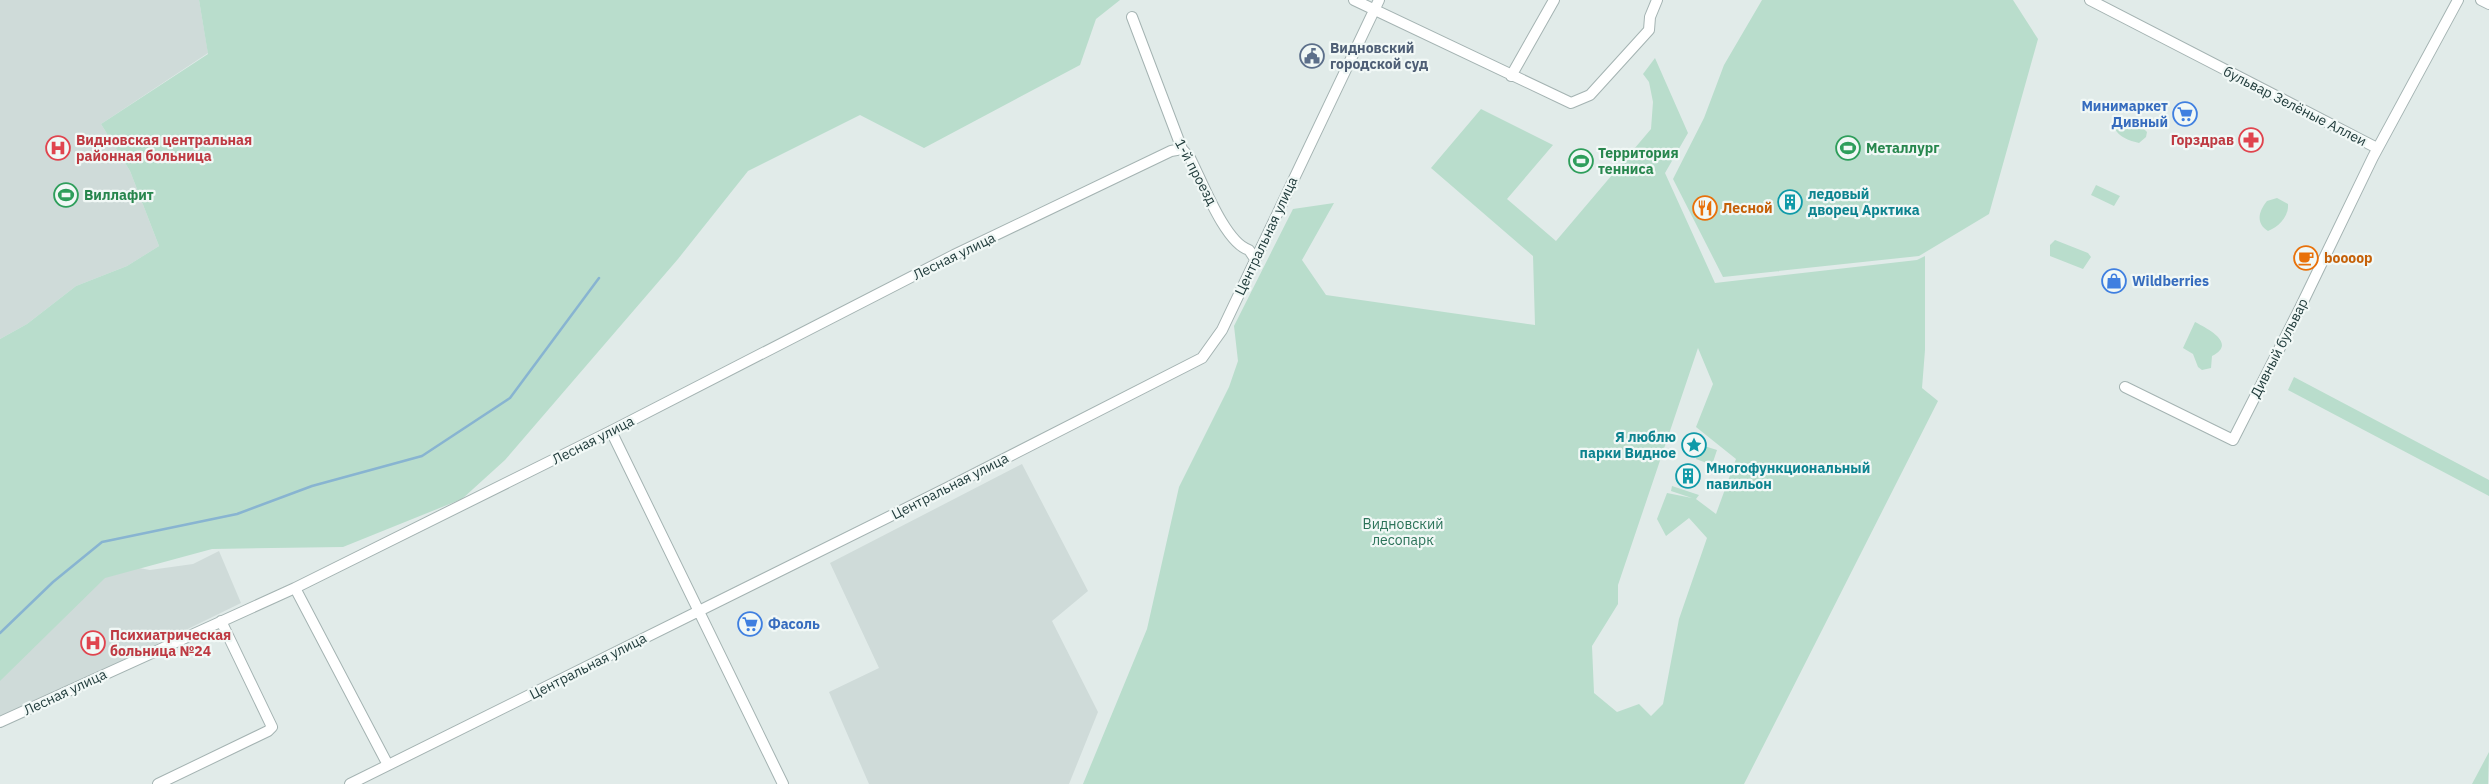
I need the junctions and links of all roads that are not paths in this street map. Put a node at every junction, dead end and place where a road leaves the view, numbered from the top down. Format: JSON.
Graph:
{"nodes":[{"id":1,"x":1354,"y":0,"type":"edge"},
{"id":2,"x":1379,"y":0,"type":"edge"},
{"id":3,"x":1554,"y":0,"type":"edge"},
{"id":4,"x":1657,"y":0,"type":"edge"},
{"id":5,"x":2090,"y":0,"type":"edge"},
{"id":6,"x":2458,"y":0,"type":"edge"},
{"id":7,"x":2481,"y":0,"type":"edge"},
{"id":8,"x":2489,"y":4,"type":"edge"},
{"id":9,"x":1373,"y":10,"type":"junction"},
{"id":10,"x":1132,"y":17,"type":"dead end"},
{"id":11,"x":1511,"y":76,"type":"junction"},
{"id":12,"x":2377,"y":148,"type":"junction"},
{"id":13,"x":1182,"y":150,"type":"junction"},
{"id":14,"x":1255,"y":259,"type":"junction"},
{"id":15,"x":2125,"y":386,"type":"dead end"},
{"id":16,"x":611,"y":431,"type":"junction"},
{"id":17,"x":295,"y":588,"type":"junction"},
{"id":18,"x":699,"y":610,"type":"junction"},
{"id":19,"x":221,"y":622,"type":"junction"},
{"id":20,"x":0,"y":722,"type":"edge"},
{"id":21,"x":388,"y":765,"type":"junction"},
{"id":22,"x":158,"y":784,"type":"edge"},
{"id":23,"x":350,"y":784,"type":"edge"},
{"id":24,"x":783,"y":784,"type":"edge"}],
"edges":[{"from":1,"to":9,"type":"street"},
{"from":2,"to":9,"type":"street","name":"Центральная улица"},
{"from":3,"to":11,"type":"street"},
{"from":4,"to":11,"type":"street"},
{"from":5,"to":12,"type":"street","name":"бульвар Зелёные Аллеи"},
{"from":6,"to":12,"type":"street","name":"бульвар Зелёные Аллеи"},
{"from":7,"to":8,"type":"street"},
{"from":9,"to":11,"type":"street"},
{"from":9,"to":14,"type":"street","name":"Центральная улица"},
{"from":10,"to":13,"type":"street","name":"1-й проезд"},
{"from":12,"to":15,"type":"street","name":"Дивный бульвар"},
{"from":13,"to":14,"type":"street","name":"1-й проезд"},
{"from":13,"to":16,"type":"street","name":"Лесная улица"},
{"from":14,"to":18,"type":"street","name":"Центральная улица"},
{"from":16,"to":17,"type":"street","name":"Лесная улица"},
{"from":16,"to":18,"type":"street"},
{"from":17,"to":19,"type":"street","name":"Лесная улица"},
{"from":17,"to":21,"type":"street"},
{"from":18,"to":21,"type":"street","name":"Центральная улица"},
{"from":18,"to":24,"type":"street"},
{"from":19,"to":20,"type":"street","name":"Лесная улица"},
{"from":19,"to":22,"type":"street"},
{"from":21,"to":23,"type":"street","name":"Центральная улица"}]}
